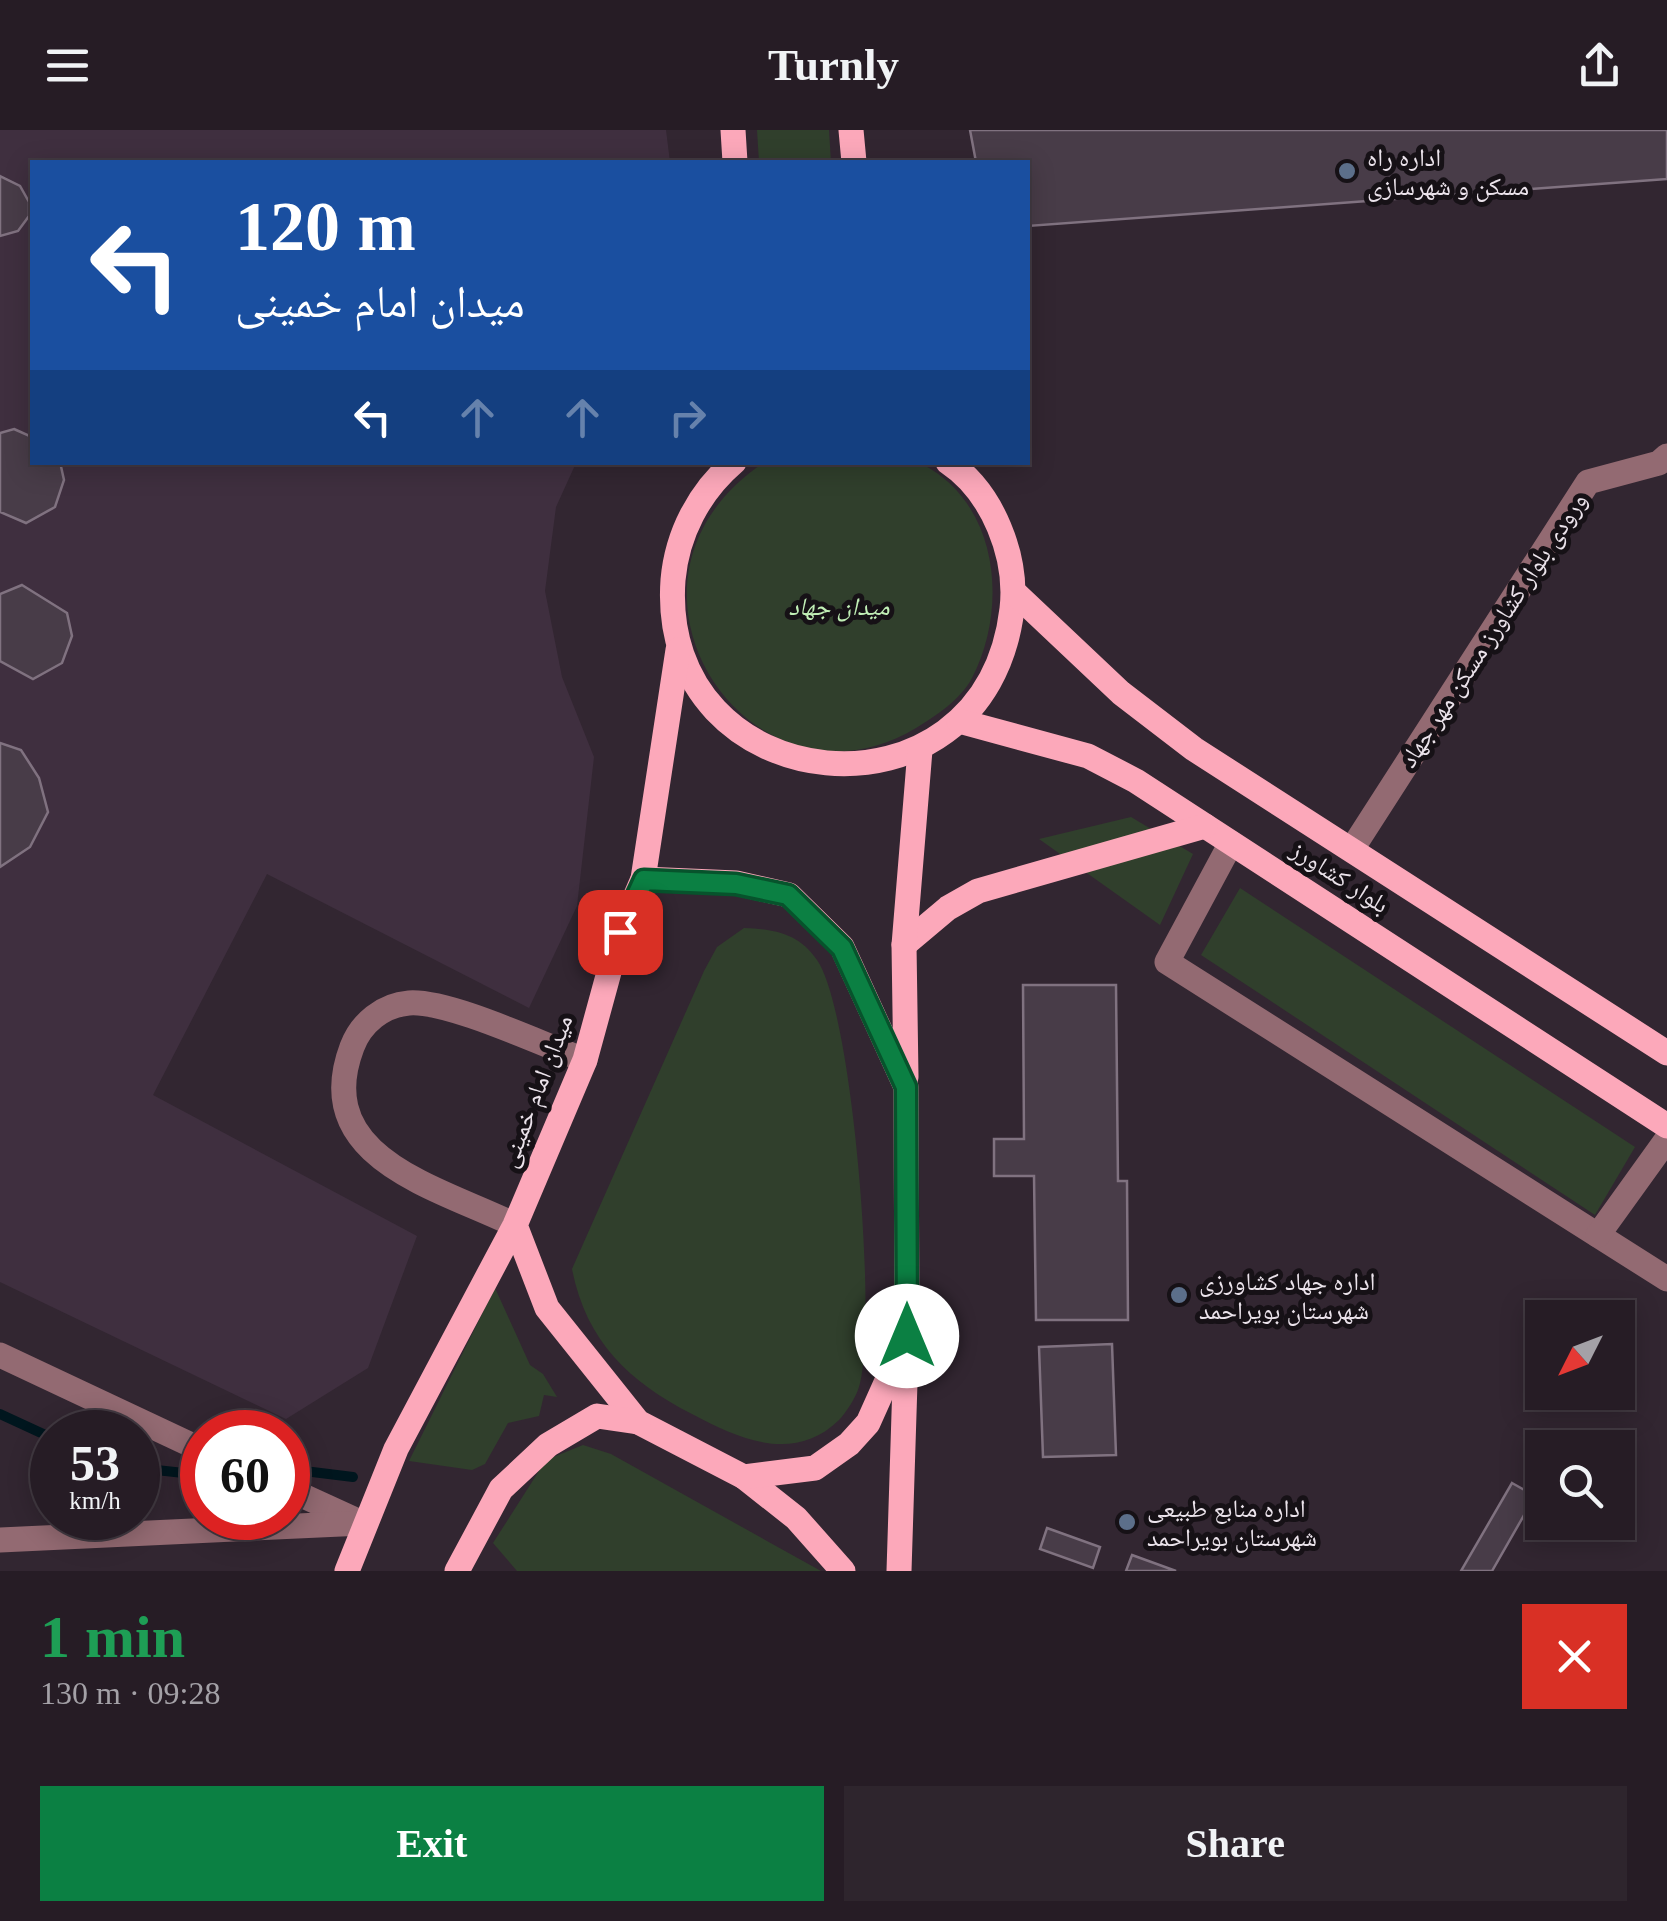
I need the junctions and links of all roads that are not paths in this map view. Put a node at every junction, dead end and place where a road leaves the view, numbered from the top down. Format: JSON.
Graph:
{"nodes":[{"id":1,"x":732,"y":130,"type":"edge"},
{"id":2,"x":851,"y":130,"type":"edge"},
{"id":3,"x":735,"y":160,"type":"edge"},
{"id":4,"x":854,"y":160,"type":"edge"},
{"id":5,"x":1667,"y":456,"type":"edge"},
{"id":6,"x":951,"y":465,"type":"edge"},
{"id":7,"x":716,"y":471,"type":"edge"},
{"id":8,"x":1014,"y":592,"type":"junction"},
{"id":9,"x":678,"y":650,"type":"junction"},
{"id":10,"x":959,"y":721,"type":"junction"},
{"id":11,"x":920,"y":750,"type":"junction"},
{"id":12,"x":1204,"y":826,"type":"junction"},
{"id":13,"x":1231,"y":842,"type":"junction"},
{"id":14,"x":1352,"y":849,"type":"junction"},
{"id":15,"x":644,"y":880,"type":"junction"},
{"id":16,"x":904,"y":945,"type":"junction"},
{"id":17,"x":1667,"y":1053,"type":"edge"},
{"id":18,"x":584,"y":1060,"type":"junction"},
{"id":19,"x":906,"y":1087,"type":"junction"},
{"id":20,"x":1667,"y":1126,"type":"edge"},
{"id":21,"x":1667,"y":1139,"type":"edge"},
{"id":22,"x":515,"y":1225,"type":"junction"},
{"id":23,"x":1598,"y":1235,"type":"junction"},
{"id":24,"x":1667,"y":1279,"type":"edge"},
{"id":25,"x":907,"y":1336,"type":"junction"},
{"id":26,"x":0,"y":1354,"type":"edge"},
{"id":27,"x":638,"y":1422,"type":"junction"},
{"id":28,"x":180,"y":1440,"type":"edge"},
{"id":29,"x":744,"y":1476,"type":"junction"},
{"id":30,"x":310,"y":1499,"type":"edge"},
{"id":31,"x":363,"y":1523,"type":"junction"},
{"id":32,"x":0,"y":1540,"type":"edge"},
{"id":33,"x":347,"y":1571,"type":"edge"},
{"id":34,"x":457,"y":1571,"type":"edge"},
{"id":35,"x":842,"y":1571,"type":"edge"},
{"id":36,"x":899,"y":1571,"type":"edge"}],
"edges":[{"from":1,"to":3,"type":"main road"},
{"from":2,"to":4,"type":"main road"},
{"from":5,"to":14,"type":"street","name":"ورودی بلوار کشاورز مسکن مهر جهاد"},
{"from":6,"to":8,"type":"main road"},
{"from":7,"to":9,"type":"main road"},
{"from":8,"to":10,"type":"main road"},
{"from":8,"to":14,"type":"main road","name":"بلوار کشاورز"},
{"from":9,"to":11,"type":"main road"},
{"from":9,"to":15,"type":"main road","name":"میدان امام خمینی"},
{"from":10,"to":11,"type":"main road"},
{"from":10,"to":12,"type":"main road","name":"بلوار کشاورز"},
{"from":11,"to":16,"type":"main road"},
{"from":12,"to":13,"type":"main road","name":"بلوار کشاورز"},
{"from":12,"to":16,"type":"main road"},
{"from":13,"to":20,"type":"main road","name":"بلوار کشاورز"},
{"from":13,"to":23,"type":"street"},
{"from":14,"to":17,"type":"main road","name":"بلوار کشاورز"},
{"from":15,"to":18,"type":"main road","name":"میدان امام خمینی"},
{"from":15,"to":19,"type":"main road"},
{"from":16,"to":19,"type":"main road"},
{"from":18,"to":22,"type":"main road","name":"میدان امام خمینی"},
{"from":18,"to":22,"type":"street"},
{"from":19,"to":25,"type":"main road"},
{"from":21,"to":23,"type":"street"},
{"from":22,"to":27,"type":"main road"},
{"from":22,"to":31,"type":"main road","name":"میدان امام خمینی"},
{"from":23,"to":24,"type":"street"},
{"from":25,"to":29,"type":"main road"},
{"from":25,"to":36,"type":"main road"},
{"from":26,"to":28,"type":"street"},
{"from":27,"to":29,"type":"main road"},
{"from":27,"to":34,"type":"main road"},
{"from":29,"to":35,"type":"main road"},
{"from":30,"to":31,"type":"street"},
{"from":31,"to":32,"type":"street"},
{"from":31,"to":33,"type":"main road","name":"میدان امام خمینی"}]}
